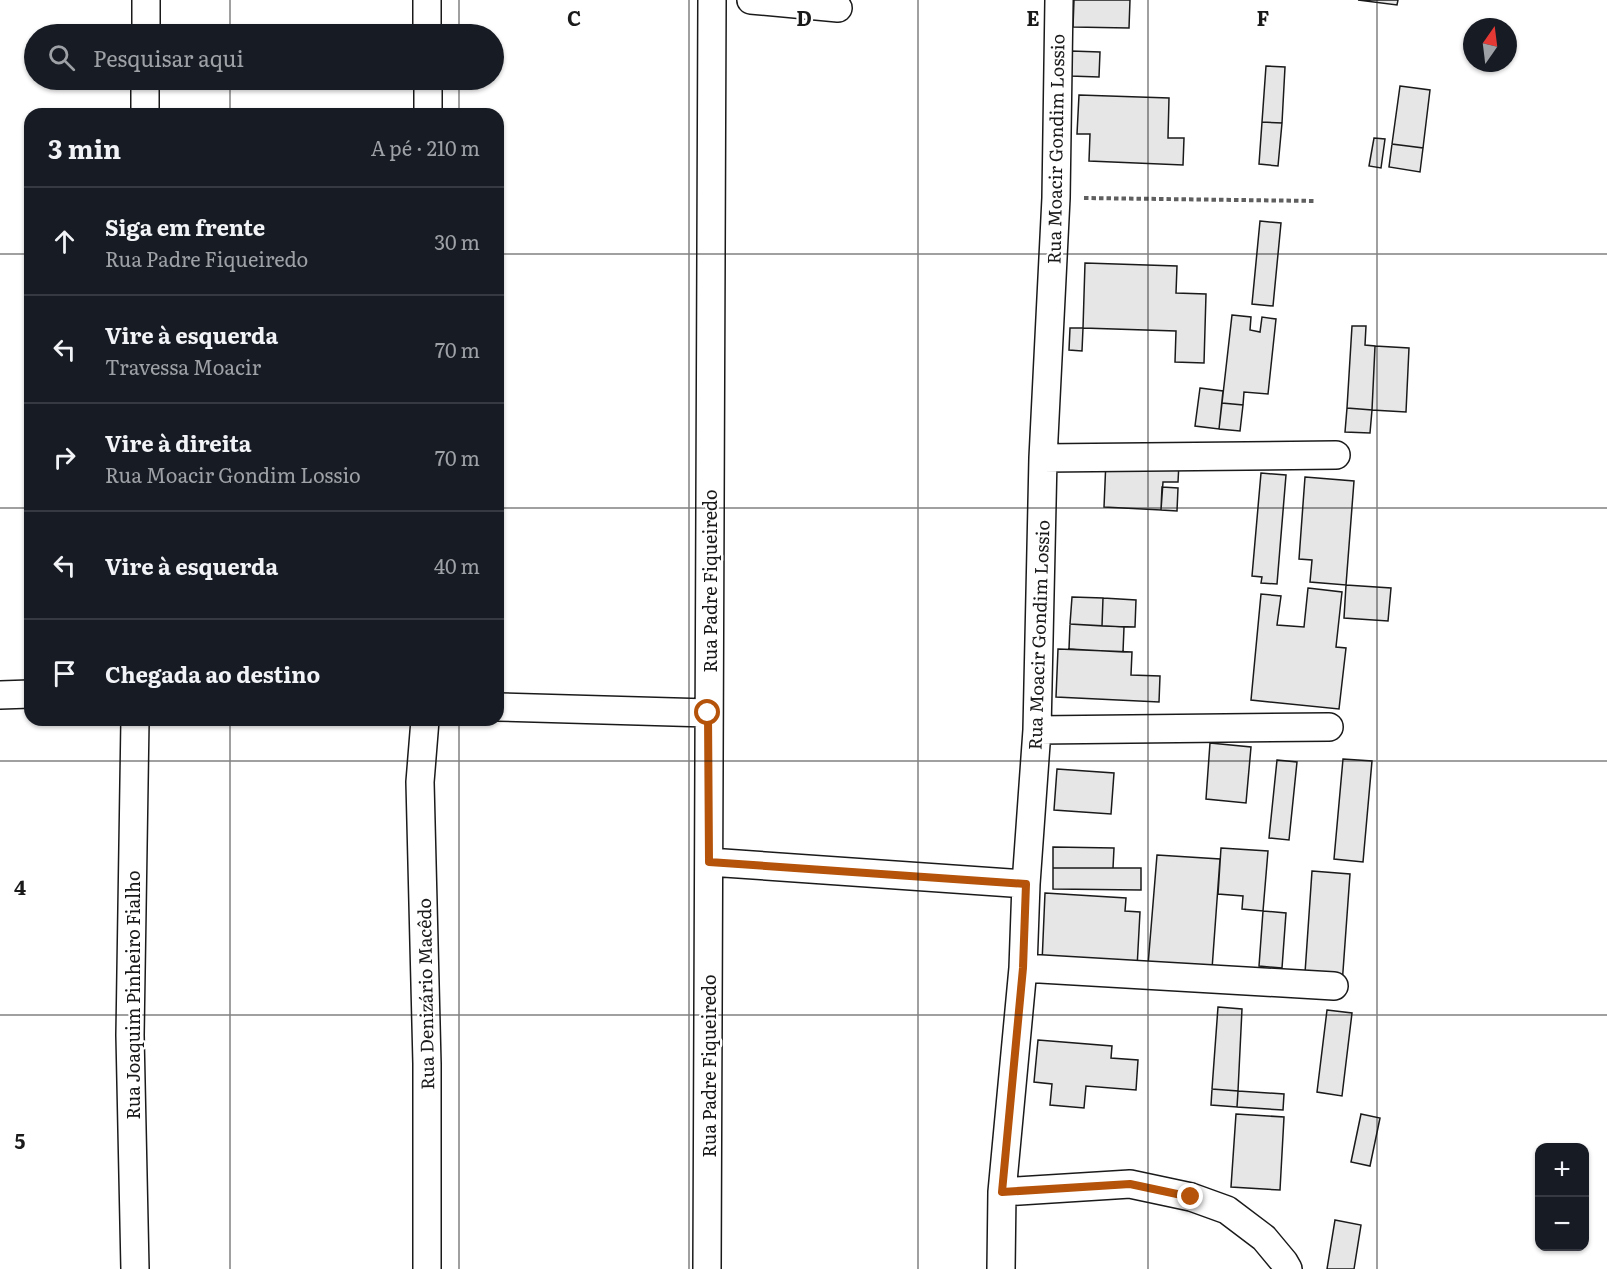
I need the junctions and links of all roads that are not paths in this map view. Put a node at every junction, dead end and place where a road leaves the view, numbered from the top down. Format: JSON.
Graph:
{"nodes":[{"id":1,"x":146,"y":0,"type":"edge"},
{"id":2,"x":427,"y":0,"type":"edge"},
{"id":3,"x":712,"y":0,"type":"edge"},
{"id":4,"x":751,"y":0,"type":"edge"},
{"id":5,"x":1059,"y":0,"type":"edge"},
{"id":6,"x":837,"y":8,"type":"dead end"},
{"id":7,"x":146,"y":24,"type":"edge"},
{"id":8,"x":427,"y":24,"type":"edge"},
{"id":9,"x":145,"y":90,"type":"edge"},
{"id":10,"x":428,"y":90,"type":"edge"},
{"id":11,"x":144,"y":108,"type":"edge"},
{"id":12,"x":428,"y":108,"type":"edge"},
{"id":13,"x":1336,"y":455,"type":"dead end"},
{"id":14,"x":1043,"y":458,"type":"junction"},
{"id":15,"x":24,"y":694,"type":"edge"},
{"id":16,"x":0,"y":695,"type":"edge"},
{"id":17,"x":504,"y":707,"type":"edge"},
{"id":18,"x":708,"y":713,"type":"junction"},
{"id":19,"x":135,"y":726,"type":"edge"},
{"id":20,"x":425,"y":726,"type":"edge"},
{"id":21,"x":1329,"y":727,"type":"dead end"},
{"id":22,"x":1037,"y":730,"type":"junction"},
{"id":23,"x":709,"y":862,"type":"junction"},
{"id":24,"x":1026,"y":884,"type":"junction"},
{"id":25,"x":1023,"y":968,"type":"junction"},
{"id":26,"x":1334,"y":986,"type":"dead end"},
{"id":27,"x":1002,"y":1192,"type":"junction"},
{"id":28,"x":135,"y":1269,"type":"edge"},
{"id":29,"x":427,"y":1269,"type":"edge"},
{"id":30,"x":707,"y":1269,"type":"edge"},
{"id":31,"x":1001,"y":1269,"type":"edge"},
{"id":32,"x":1288,"y":1269,"type":"edge"}],
"edges":[{"from":1,"to":7,"type":"street"},
{"from":2,"to":8,"type":"street"},
{"from":3,"to":18,"type":"street","name":"Rua Padre Fiqueiredo"},
{"from":4,"to":6,"type":"street"},
{"from":5,"to":14,"type":"street","name":"Rua Moacir Gondim Lossio"},
{"from":9,"to":11,"type":"street"},
{"from":10,"to":12,"type":"street"},
{"from":13,"to":14,"type":"street"},
{"from":14,"to":22,"type":"street","name":"Rua Moacir Gondim Lossio"},
{"from":15,"to":16,"type":"street"},
{"from":17,"to":18,"type":"street"},
{"from":18,"to":23,"type":"street","name":"Rua Padre Fiqueiredo"},
{"from":19,"to":28,"type":"street","name":"Rua Joaquim Pinheiro Fialho"},
{"from":20,"to":29,"type":"street","name":"Rua Denizário Macêdo"},
{"from":21,"to":22,"type":"street"},
{"from":22,"to":24,"type":"street","name":"Rua Moacir Gondim Lossio"},
{"from":23,"to":24,"type":"street"},
{"from":23,"to":30,"type":"street","name":"Rua Padre Fiqueiredo"},
{"from":24,"to":25,"type":"street","name":"Rua Moacir Gondim Lossio"},
{"from":25,"to":26,"type":"street"},
{"from":25,"to":27,"type":"street","name":"Rua Moacir Gondim Lossio"},
{"from":27,"to":31,"type":"street","name":"Rua Moacir Gondim Lossio"},
{"from":27,"to":32,"type":"street"}]}
